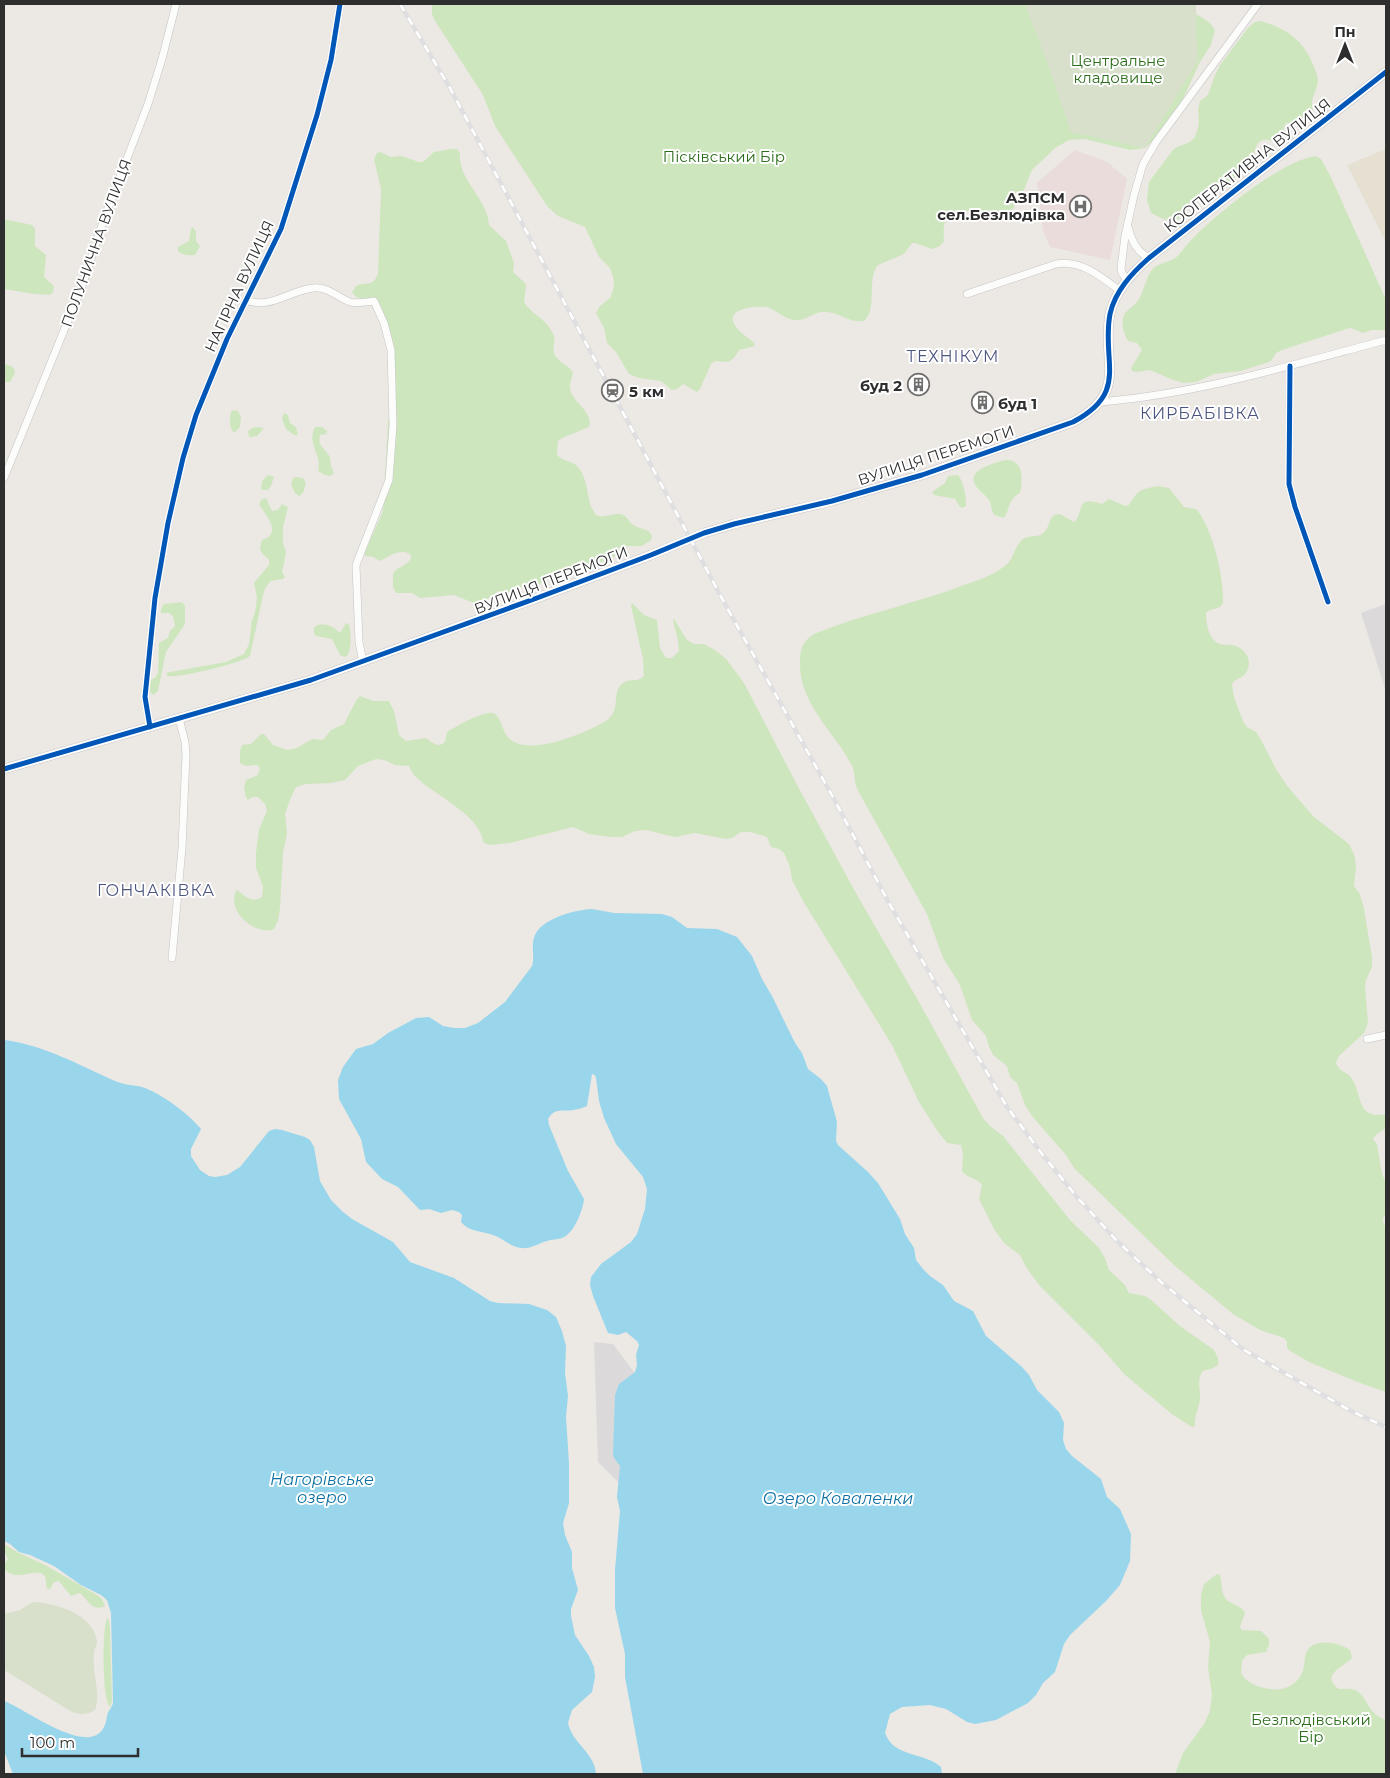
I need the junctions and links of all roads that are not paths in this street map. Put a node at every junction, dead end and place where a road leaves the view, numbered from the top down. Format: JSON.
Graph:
{"nodes":[{"id":1,"x":176,"y":4,"type":"edge"},
{"id":2,"x":340,"y":4,"type":"edge"},
{"id":3,"x":1258,"y":4,"type":"edge"},
{"id":4,"x":1386,"y":72,"type":"edge"},
{"id":5,"x":1128,"y":225,"type":"junction"},
{"id":6,"x":1149,"y":258,"type":"junction"},
{"id":7,"x":1127,"y":280,"type":"junction"},
{"id":8,"x":1120,"y":291,"type":"junction"},
{"id":9,"x":968,"y":294,"type":"dead end"},
{"id":10,"x":246,"y":300,"type":"junction"},
{"id":11,"x":1386,"y":340,"type":"edge"},
{"id":12,"x":1290,"y":366,"type":"junction"},
{"id":13,"x":1100,"y":402,"type":"junction"},
{"id":14,"x":4,"y":478,"type":"edge"},
{"id":15,"x":1328,"y":602,"type":"dead end"},
{"id":16,"x":363,"y":662,"type":"junction"},
{"id":17,"x":179,"y":718,"type":"junction"},
{"id":18,"x":150,"y":727,"type":"junction"},
{"id":19,"x":4,"y":769,"type":"edge"},
{"id":20,"x":172,"y":958,"type":"dead end"},
{"id":21,"x":1386,"y":1035,"type":"edge"},
{"id":22,"x":1367,"y":1039,"type":"dead end"}],
"edges":[{"from":1,"to":14,"type":"street","name":"ПОЛУНИЧНА ВУЛИЦЯ"},
{"from":2,"to":10,"type":"street","name":"НАГІРНА ВУЛИЦЯ"},
{"from":3,"to":5,"type":"street"},
{"from":4,"to":6,"type":"street","name":"КООПЕРАТИВНА ВУЛИЦЯ"},
{"from":5,"to":6,"type":"street"},
{"from":5,"to":7,"type":"street"},
{"from":6,"to":7,"type":"street","name":"КООПЕРАТИВНА ВУЛИЦЯ"},
{"from":7,"to":8,"type":"street","name":"КООПЕРАТИВНА ВУЛИЦЯ"},
{"from":8,"to":9,"type":"street"},
{"from":8,"to":13,"type":"street","name":"КООПЕРАТИВНА ВУЛИЦЯ"},
{"from":10,"to":16,"type":"street"},
{"from":10,"to":18,"type":"street","name":"НАГІРНА ВУЛИЦЯ"},
{"from":11,"to":12,"type":"street"},
{"from":12,"to":13,"type":"street"},
{"from":12,"to":15,"type":"street"},
{"from":13,"to":16,"type":"street","name":"ВУЛИЦЯ ПЕРЕМОГИ"},
{"from":16,"to":17,"type":"street","name":"ВУЛИЦЯ ПЕРЕМОГИ"},
{"from":17,"to":18,"type":"street","name":"ВУЛИЦЯ ПЕРЕМОГИ"},
{"from":17,"to":20,"type":"street"},
{"from":18,"to":19,"type":"street","name":"ВУЛИЦЯ ПЕРЕМОГИ"},
{"from":21,"to":22,"type":"street"}]}
